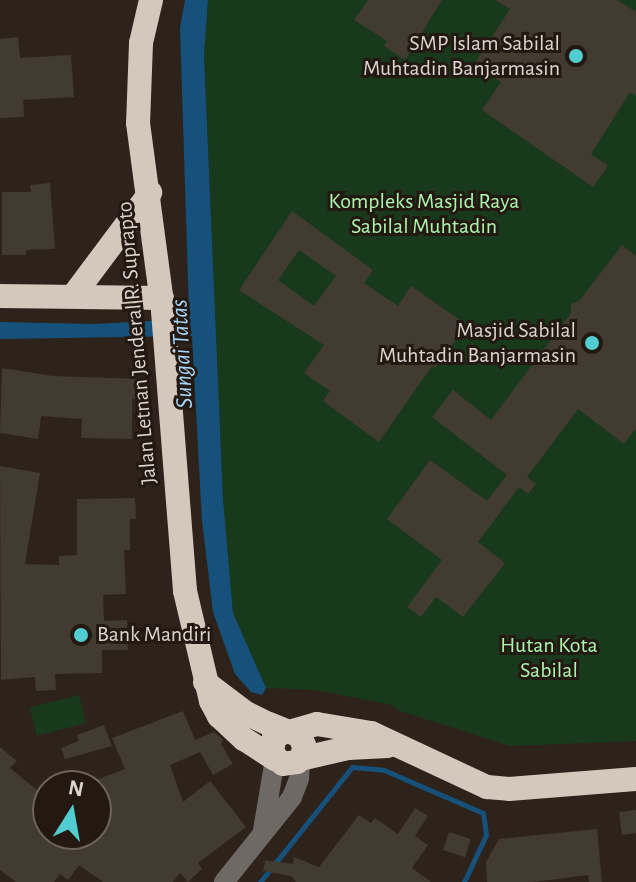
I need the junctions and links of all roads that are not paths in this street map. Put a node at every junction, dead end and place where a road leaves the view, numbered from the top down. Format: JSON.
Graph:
{"nodes":[{"id":1,"x":151,"y":0,"type":"edge"},
{"id":2,"x":150,"y":193,"type":"junction"},
{"id":3,"x":0,"y":296,"type":"edge"},
{"id":4,"x":73,"y":296,"type":"junction"},
{"id":5,"x":163,"y":305,"type":"junction"},
{"id":6,"x":205,"y":682,"type":"junction"},
{"id":7,"x":289,"y":732,"type":"junction"},
{"id":8,"x":399,"y":746,"type":"junction"},
{"id":9,"x":275,"y":759,"type":"junction"},
{"id":10,"x":300,"y":759,"type":"junction"},
{"id":11,"x":636,"y":779,"type":"edge"},
{"id":12,"x":262,"y":834,"type":"junction"},
{"id":13,"x":224,"y":882,"type":"edge"}],
"edges":[{"from":1,"to":2,"type":"highway","name":"Jalan Letnan Jenderal R. Suprapto"},
{"from":2,"to":4,"type":"highway"},
{"from":2,"to":5,"type":"highway","name":"Jalan Letnan Jenderal R. Suprapto"},
{"from":3,"to":4,"type":"highway"},
{"from":4,"to":5,"type":"highway"},
{"from":5,"to":6,"type":"highway","name":"Jalan Letnan Jenderal R. Suprapto"},
{"from":6,"to":7,"type":"highway"},
{"from":6,"to":9,"type":"highway","name":"Jalan Letnan Jenderal R. Suprapto"},
{"from":7,"to":8,"type":"highway"},
{"from":7,"to":9,"type":"highway"},
{"from":7,"to":10,"type":"highway"},
{"from":8,"to":10,"type":"highway"},
{"from":8,"to":11,"type":"highway"},
{"from":9,"to":10,"type":"highway"},
{"from":9,"to":12,"type":"street"},
{"from":10,"to":12,"type":"street"},
{"from":12,"to":13,"type":"street"}]}
